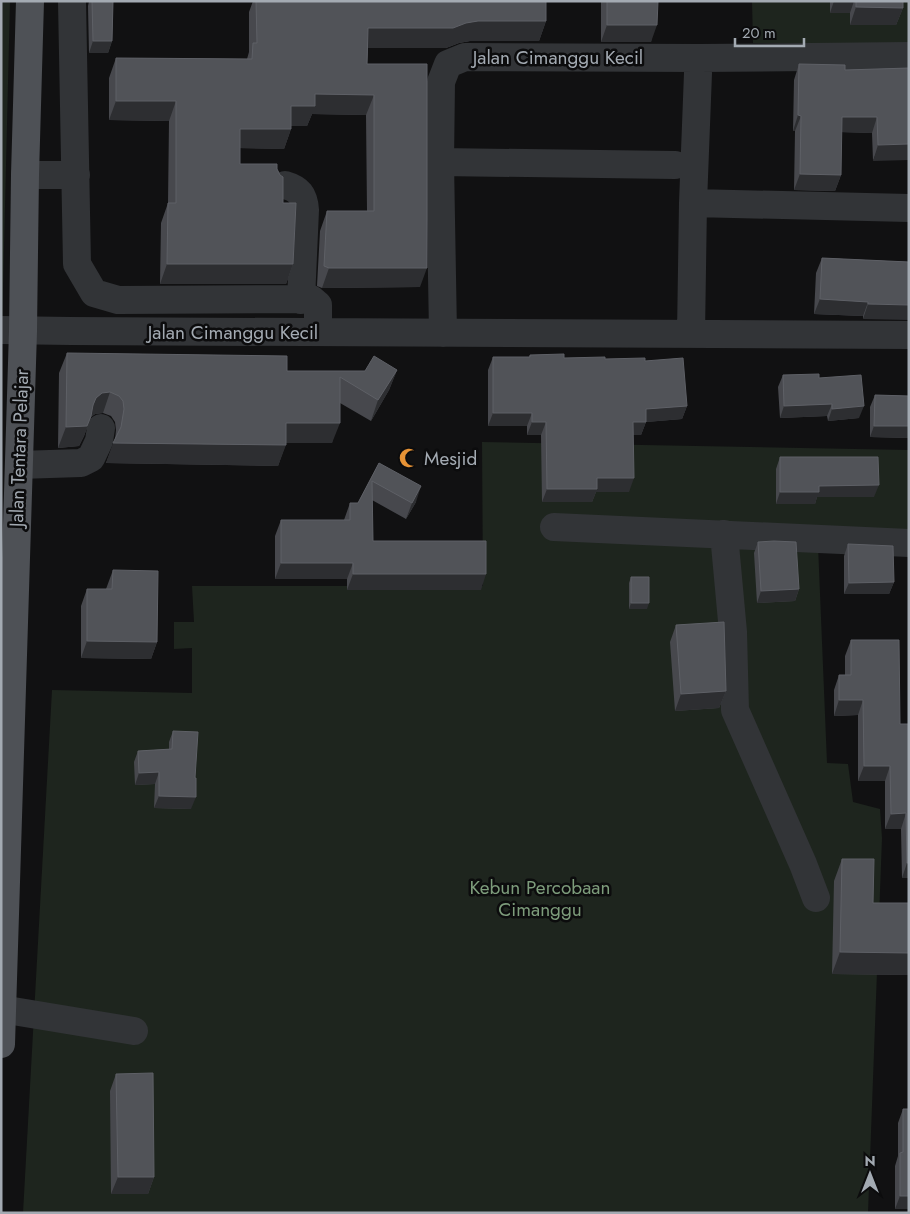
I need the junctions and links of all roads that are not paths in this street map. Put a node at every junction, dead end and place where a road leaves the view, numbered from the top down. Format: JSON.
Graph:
{"nodes":[{"id":1,"x":30,"y":1,"type":"edge"},
{"id":2,"x":72,"y":1,"type":"edge"},
{"id":3,"x":909,"y":56,"type":"edge"},
{"id":4,"x":698,"y":73,"type":"dead end"},
{"id":5,"x":440,"y":162,"type":"junction"},
{"id":6,"x":675,"y":165,"type":"dead end"},
{"id":7,"x":25,"y":175,"type":"junction"},
{"id":8,"x":76,"y":175,"type":"junction"},
{"id":9,"x":285,"y":185,"type":"edge"},
{"id":10,"x":693,"y":203,"type":"junction"},
{"id":11,"x":909,"y":208,"type":"edge"},
{"id":12,"x":301,"y":300,"type":"junction"},
{"id":13,"x":12,"y":330,"type":"edge"},
{"id":14,"x":318,"y":332,"type":"junction"},
{"id":15,"x":443,"y":333,"type":"junction"},
{"id":16,"x":691,"y":334,"type":"junction"},
{"id":17,"x":909,"y":335,"type":"edge"},
{"id":18,"x":101,"y":428,"type":"dead end"},
{"id":19,"x":19,"y":465,"type":"junction"},
{"id":20,"x":554,"y":527,"type":"dead end"},
{"id":21,"x":724,"y":534,"type":"junction"},
{"id":22,"x":909,"y":543,"type":"edge"},
{"id":23,"x":816,"y":898,"type":"dead end"},
{"id":24,"x":2,"y":1009,"type":"edge"},
{"id":25,"x":134,"y":1031,"type":"dead end"},
{"id":26,"x":1,"y":1044,"type":"edge"}],
"edges":[{"from":1,"to":7,"type":"main road","name":"Jalan Tentara Pelajar"},
{"from":2,"to":8,"type":"street"},
{"from":3,"to":5,"type":"street","name":"Jalan Cimanggu Kecil"},
{"from":4,"to":10,"type":"street"},
{"from":5,"to":6,"type":"street"},
{"from":5,"to":15,"type":"street","name":"Jalan Cimanggu Kecil"},
{"from":7,"to":8,"type":"street"},
{"from":7,"to":13,"type":"main road","name":"Jalan Tentara Pelajar"},
{"from":8,"to":12,"type":"street"},
{"from":9,"to":12,"type":"street"},
{"from":10,"to":11,"type":"street"},
{"from":10,"to":16,"type":"street"},
{"from":12,"to":14,"type":"street"},
{"from":13,"to":14,"type":"street","name":"Jalan Cimanggu Kecil"},
{"from":13,"to":19,"type":"main road","name":"Jalan Tentara Pelajar"},
{"from":14,"to":15,"type":"street","name":"Jalan Cimanggu Kecil"},
{"from":15,"to":16,"type":"street","name":"Jalan Cimanggu Kecil"},
{"from":16,"to":17,"type":"street","name":"Jalan Cimanggu Kecil"},
{"from":18,"to":19,"type":"street"},
{"from":19,"to":24,"type":"main road","name":"Jalan Tentara Pelajar"},
{"from":20,"to":21,"type":"street"},
{"from":21,"to":22,"type":"street"},
{"from":21,"to":23,"type":"street"},
{"from":24,"to":25,"type":"street"},
{"from":24,"to":26,"type":"main road","name":"Jalan Tentara Pelajar"}]}
